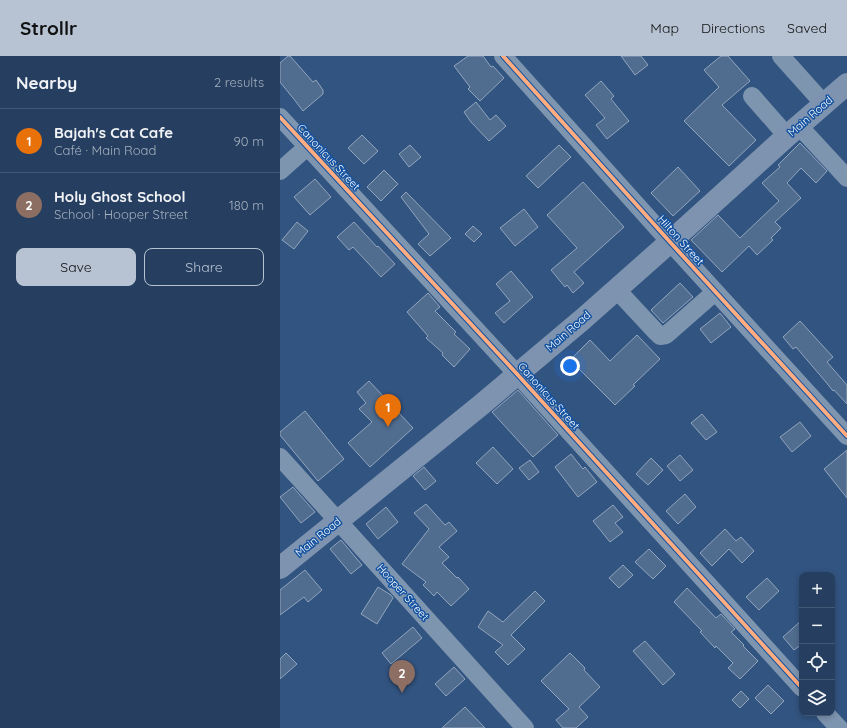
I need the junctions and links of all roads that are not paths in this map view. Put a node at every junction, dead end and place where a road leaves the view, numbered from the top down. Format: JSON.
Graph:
{"nodes":[{"id":1,"x":503,"y":56,"type":"edge"},
{"id":2,"x":781,"y":56,"type":"edge"},
{"id":3,"x":847,"y":84,"type":"edge"},
{"id":4,"x":752,"y":96,"type":"dead end"},
{"id":5,"x":824,"y":104,"type":"junction"},
{"id":6,"x":280,"y":117,"type":"edge"},
{"id":7,"x":793,"y":131,"type":"junction"},
{"id":8,"x":307,"y":147,"type":"junction"},
{"id":9,"x":280,"y":171,"type":"edge"},
{"id":10,"x":847,"y":178,"type":"edge"},
{"id":11,"x":670,"y":242,"type":"junction"},
{"id":12,"x":616,"y":289,"type":"junction"},
{"id":13,"x":715,"y":292,"type":"junction"},
{"id":14,"x":517,"y":374,"type":"junction"},
{"id":15,"x":847,"y":436,"type":"edge"},
{"id":16,"x":280,"y":457,"type":"edge"},
{"id":17,"x":338,"y":521,"type":"junction"},
{"id":18,"x":280,"y":568,"type":"edge"},
{"id":19,"x":799,"y":685,"type":"edge"},
{"id":20,"x":828,"y":716,"type":"edge"},
{"id":21,"x":525,"y":728,"type":"edge"},
{"id":22,"x":838,"y":728,"type":"edge"}],
"edges":[{"from":1,"to":11,"type":"street","name":"Hilton Street"},
{"from":2,"to":5,"type":"street"},
{"from":3,"to":5,"type":"main road","name":"Main Road"},
{"from":4,"to":7,"type":"street"},
{"from":5,"to":7,"type":"main road","name":"Main Road"},
{"from":6,"to":8,"type":"street","name":"Canonicus Street"},
{"from":7,"to":10,"type":"street"},
{"from":7,"to":11,"type":"main road","name":"Main Road"},
{"from":8,"to":9,"type":"street"},
{"from":8,"to":14,"type":"street","name":"Canonicus Street"},
{"from":11,"to":12,"type":"main road","name":"Main Road"},
{"from":11,"to":13,"type":"street","name":"Hilton Street"},
{"from":12,"to":13,"type":"street"},
{"from":12,"to":14,"type":"main road","name":"Main Road"},
{"from":13,"to":15,"type":"street","name":"Hilton Street"},
{"from":14,"to":17,"type":"main road","name":"Main Road"},
{"from":14,"to":19,"type":"street","name":"Canonicus Street"},
{"from":16,"to":17,"type":"street","name":"Hooper Street"},
{"from":17,"to":18,"type":"main road","name":"Main Road"},
{"from":17,"to":21,"type":"street","name":"Hooper Street"},
{"from":20,"to":22,"type":"street"}]}
